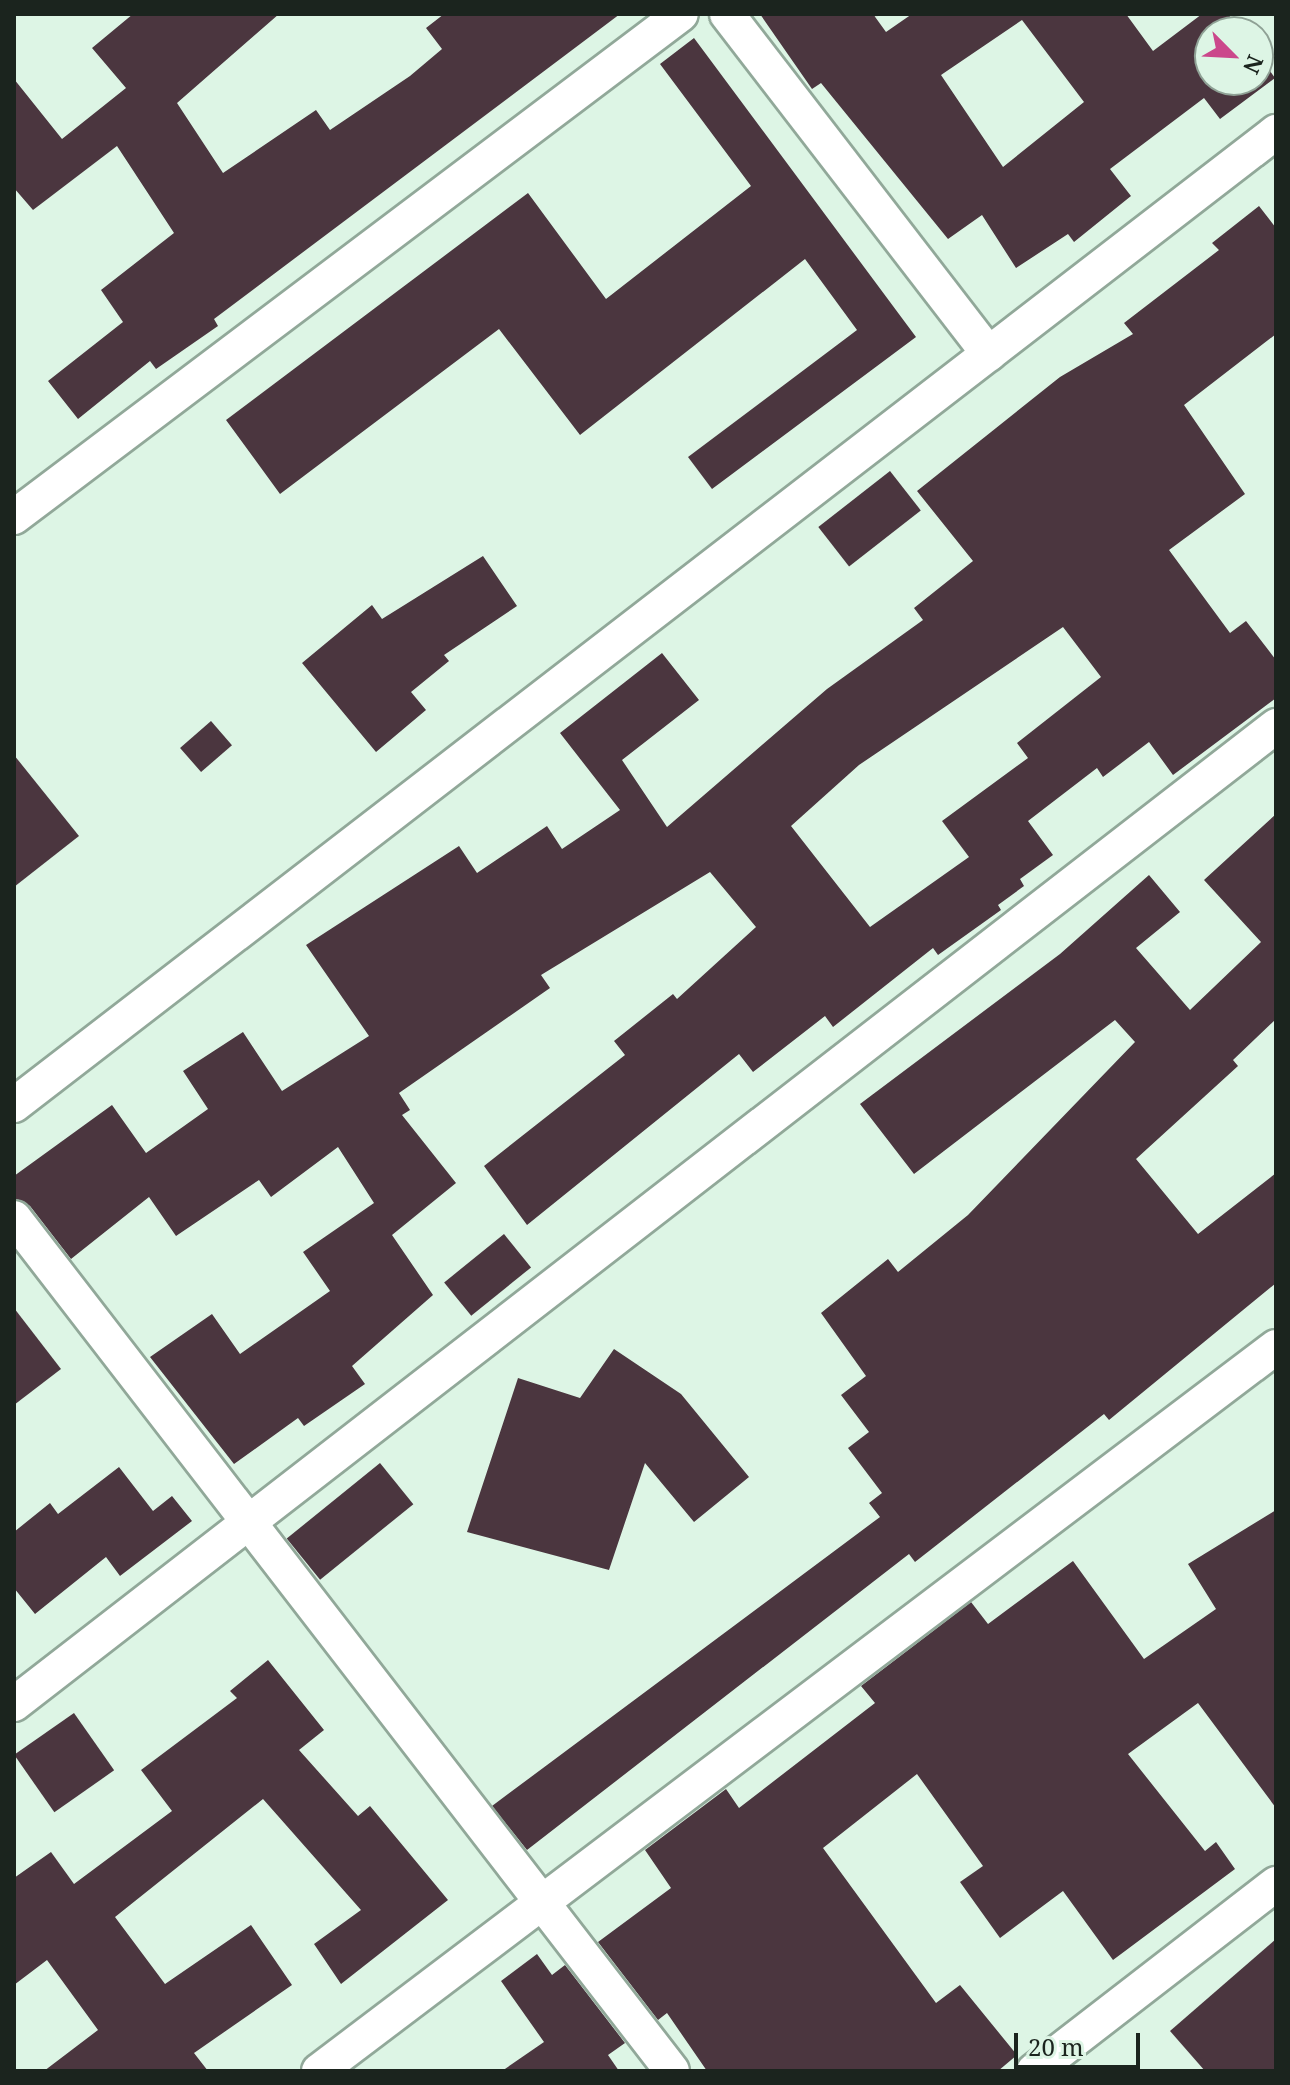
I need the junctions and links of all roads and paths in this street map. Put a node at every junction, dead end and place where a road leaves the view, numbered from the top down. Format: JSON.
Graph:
{"nodes":[{"id":1,"x":681,"y":14,"type":"edge"},
{"id":2,"x":727,"y":14,"type":"edge"},
{"id":3,"x":1276,"y":132,"type":"edge"},
{"id":4,"x":989,"y":354,"type":"junction"},
{"id":5,"x":14,"y":517,"type":"edge"},
{"id":6,"x":1276,"y":726,"type":"edge"},
{"id":7,"x":14,"y":1105,"type":"edge"},
{"id":8,"x":14,"y":1218,"type":"edge"},
{"id":9,"x":1276,"y":1347,"type":"edge"},
{"id":10,"x":253,"y":1523,"type":"junction"},
{"id":11,"x":14,"y":1704,"type":"edge"},
{"id":12,"x":1276,"y":1884,"type":"edge"},
{"id":13,"x":540,"y":1908,"type":"junction"},
{"id":14,"x":319,"y":2071,"type":"edge"},
{"id":15,"x":672,"y":2071,"type":"edge"},
{"id":16,"x":1034,"y":2071,"type":"edge"}],
"edges":[{"from":1,"to":5,"type":"street"},
{"from":2,"to":4,"type":"street"},
{"from":3,"to":4,"type":"street"},
{"from":4,"to":7,"type":"street"},
{"from":6,"to":10,"type":"street"},
{"from":8,"to":10,"type":"street"},
{"from":9,"to":13,"type":"street"},
{"from":10,"to":11,"type":"street"},
{"from":10,"to":13,"type":"street"},
{"from":12,"to":16,"type":"street"},
{"from":13,"to":14,"type":"street"},
{"from":13,"to":15,"type":"street"}]}
